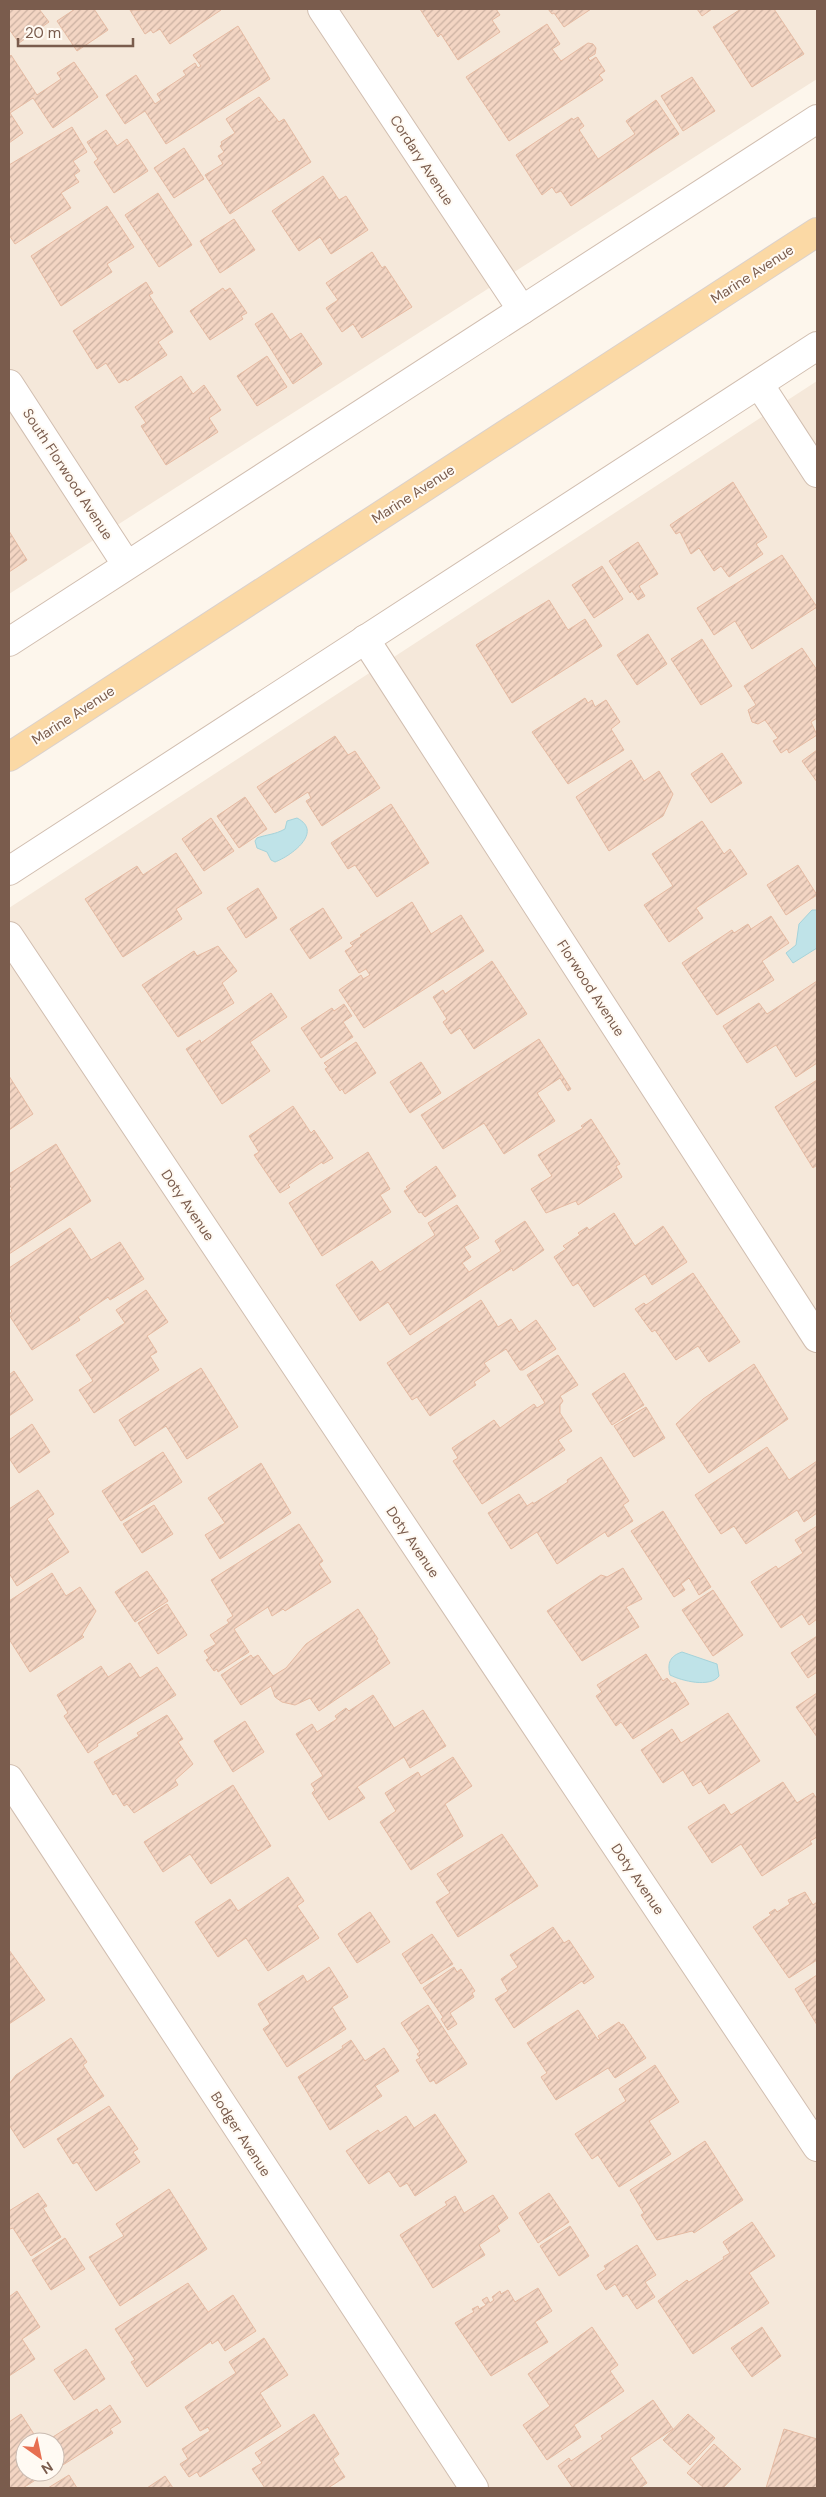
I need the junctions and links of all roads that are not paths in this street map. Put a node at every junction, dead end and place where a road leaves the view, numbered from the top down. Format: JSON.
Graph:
{"nodes":[{"id":1,"x":322,"y":9,"type":"edge"},
{"id":2,"x":817,"y":119,"type":"edge"},
{"id":3,"x":817,"y":232,"type":"edge"},
{"id":4,"x":522,"y":310,"type":"junction"},
{"id":5,"x":817,"y":346,"type":"edge"},
{"id":6,"x":9,"y":384,"type":"edge"},
{"id":7,"x":759,"y":384,"type":"junction"},
{"id":8,"x":817,"y":473,"type":"edge"},
{"id":9,"x":126,"y":564,"type":"junction"},
{"id":10,"x":365,"y":639,"type":"junction"},
{"id":11,"x":9,"y":642,"type":"edge"},
{"id":12,"x":9,"y":757,"type":"edge"},
{"id":13,"x":9,"y":871,"type":"edge"},
{"id":14,"x":9,"y":936,"type":"edge"},
{"id":15,"x":817,"y":1338,"type":"edge"},
{"id":16,"x":9,"y":1779,"type":"edge"},
{"id":17,"x":817,"y":2147,"type":"edge"},
{"id":18,"x":474,"y":2488,"type":"edge"}],
"edges":[{"from":1,"to":4,"type":"street","name":"Cordary Avenue"},
{"from":2,"to":4,"type":"street"},
{"from":3,"to":12,"type":"main road","name":"Marine Avenue"},
{"from":4,"to":9,"type":"street"},
{"from":5,"to":7,"type":"street"},
{"from":6,"to":9,"type":"street","name":"South Florwood Avenue"},
{"from":7,"to":8,"type":"street"},
{"from":7,"to":10,"type":"street"},
{"from":9,"to":11,"type":"street"},
{"from":10,"to":13,"type":"street"},
{"from":10,"to":15,"type":"street","name":"Florwood Avenue"},
{"from":14,"to":17,"type":"street","name":"Doty Avenue"},
{"from":16,"to":18,"type":"street","name":"Bodger Avenue"}]}
